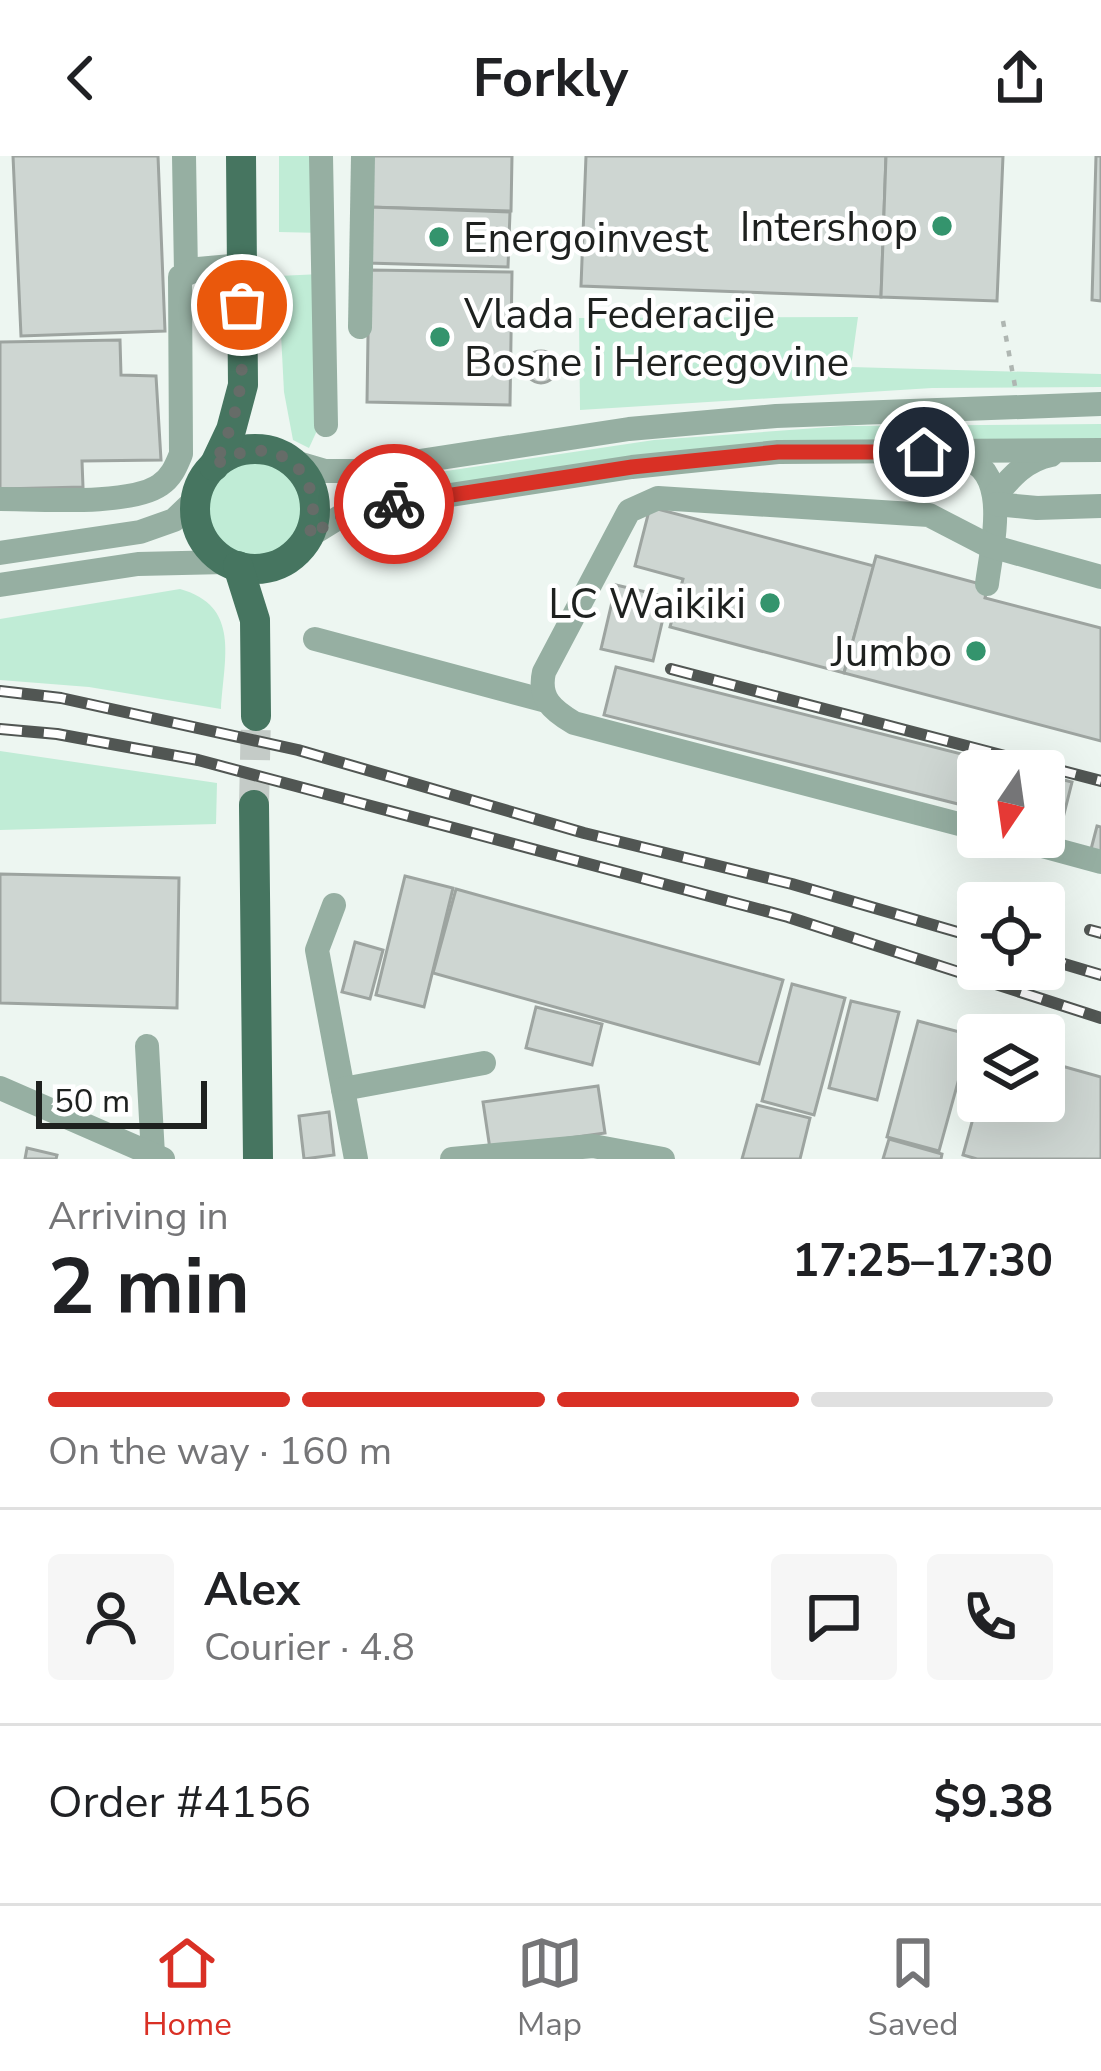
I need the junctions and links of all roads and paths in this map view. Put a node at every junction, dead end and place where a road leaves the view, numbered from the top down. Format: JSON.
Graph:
{"nodes":[{"id":1,"x":184,"y":156,"type":"edge"},
{"id":2,"x":241,"y":156,"type":"edge"},
{"id":3,"x":321,"y":156,"type":"edge"},
{"id":4,"x":363,"y":156,"type":"edge"},
{"id":5,"x":242,"y":265,"type":"junction"},
{"id":6,"x":186,"y":273,"type":"junction"},
{"id":7,"x":1003,"y":321,"type":"dead end"},
{"id":8,"x":361,"y":327,"type":"dead end"},
{"id":9,"x":243,"y":385,"type":"junction"},
{"id":10,"x":1016,"y":392,"type":"dead end"},
{"id":11,"x":1101,"y":404,"type":"edge"},
{"id":12,"x":326,"y":425,"type":"dead end"},
{"id":13,"x":1089,"y":450,"type":"edge"},
{"id":14,"x":924,"y":452,"type":"junction"},
{"id":15,"x":282,"y":456,"type":"junction"},
{"id":16,"x":214,"y":466,"type":"junction"},
{"id":17,"x":196,"y":499,"type":"junction"},
{"id":18,"x":0,"y":500,"type":"edge"},
{"id":19,"x":996,"y":500,"type":"junction"},
{"id":20,"x":1101,"y":506,"type":"edge"},
{"id":21,"x":309,"y":536,"type":"junction"},
{"id":22,"x":991,"y":547,"type":"junction"},
{"id":23,"x":0,"y":553,"type":"edge"},
{"id":24,"x":287,"y":561,"type":"junction"},
{"id":25,"x":232,"y":564,"type":"junction"},
{"id":26,"x":1101,"y":577,"type":"edge"},
{"id":27,"x":987,"y":584,"type":"dead end"},
{"id":28,"x":0,"y":585,"type":"edge"},
{"id":29,"x":256,"y":620,"type":"junction"},
{"id":30,"x":315,"y":639,"type":"dead end"},
{"id":31,"x":546,"y":701,"type":"junction"},
{"id":32,"x":256,"y":716,"type":"tunnel mouth"},
{"id":33,"x":254,"y":805,"type":"tunnel mouth"},
{"id":34,"x":957,"y":823,"type":"edge"},
{"id":35,"x":1065,"y":852,"type":"edge"},
{"id":36,"x":1101,"y":862,"type":"edge"},
{"id":37,"x":334,"y":905,"type":"dead end"},
{"id":38,"x":147,"y":1046,"type":"dead end"},
{"id":39,"x":484,"y":1063,"type":"dead end"},
{"id":40,"x":0,"y":1088,"type":"edge"},
{"id":41,"x":343,"y":1090,"type":"junction"},
{"id":42,"x":158,"y":1157,"type":"edge"},
{"id":43,"x":258,"y":1159,"type":"edge"},
{"id":44,"x":356,"y":1159,"type":"edge"},
{"id":45,"x":452,"y":1159,"type":"edge"},
{"id":46,"x":663,"y":1159,"type":"edge"}],
"edges":[{"from":1,"to":6,"type":"street"},
{"from":2,"to":5,"type":"main road"},
{"from":3,"to":12,"type":"street"},
{"from":4,"to":8,"type":"street"},
{"from":5,"to":6,"type":"street"},
{"from":5,"to":9,"type":"main road"},
{"from":6,"to":18,"type":"street"},
{"from":7,"to":10,"type":"path"},
{"from":9,"to":15,"type":"main road"},
{"from":9,"to":16,"type":"main road"},
{"from":11,"to":15,"type":"street"},
{"from":13,"to":14,"type":"street"},
{"from":13,"to":19,"type":"street"},
{"from":14,"to":19,"type":"street"},
{"from":14,"to":21,"type":"street"},
{"from":15,"to":16,"type":"main road"},
{"from":15,"to":21,"type":"main road"},
{"from":16,"to":17,"type":"main road"},
{"from":17,"to":23,"type":"street"},
{"from":17,"to":25,"type":"main road"},
{"from":19,"to":20,"type":"street"},
{"from":19,"to":22,"type":"street"},
{"from":21,"to":24,"type":"main road"},
{"from":22,"to":26,"type":"street"},
{"from":22,"to":27,"type":"street"},
{"from":22,"to":31,"type":"street"},
{"from":24,"to":25,"type":"main road"},
{"from":24,"to":29,"type":"main road"},
{"from":25,"to":28,"type":"street"},
{"from":25,"to":29,"type":"main road"},
{"from":29,"to":32,"type":"main road"},
{"from":30,"to":31,"type":"street"},
{"from":31,"to":34,"type":"street"},
{"from":33,"to":43,"type":"main road"},
{"from":35,"to":36,"type":"street"},
{"from":37,"to":41,"type":"street"},
{"from":38,"to":42,"type":"street"},
{"from":39,"to":41,"type":"street"},
{"from":40,"to":42,"type":"street"},
{"from":41,"to":44,"type":"street"},
{"from":45,"to":46,"type":"street"}]}
